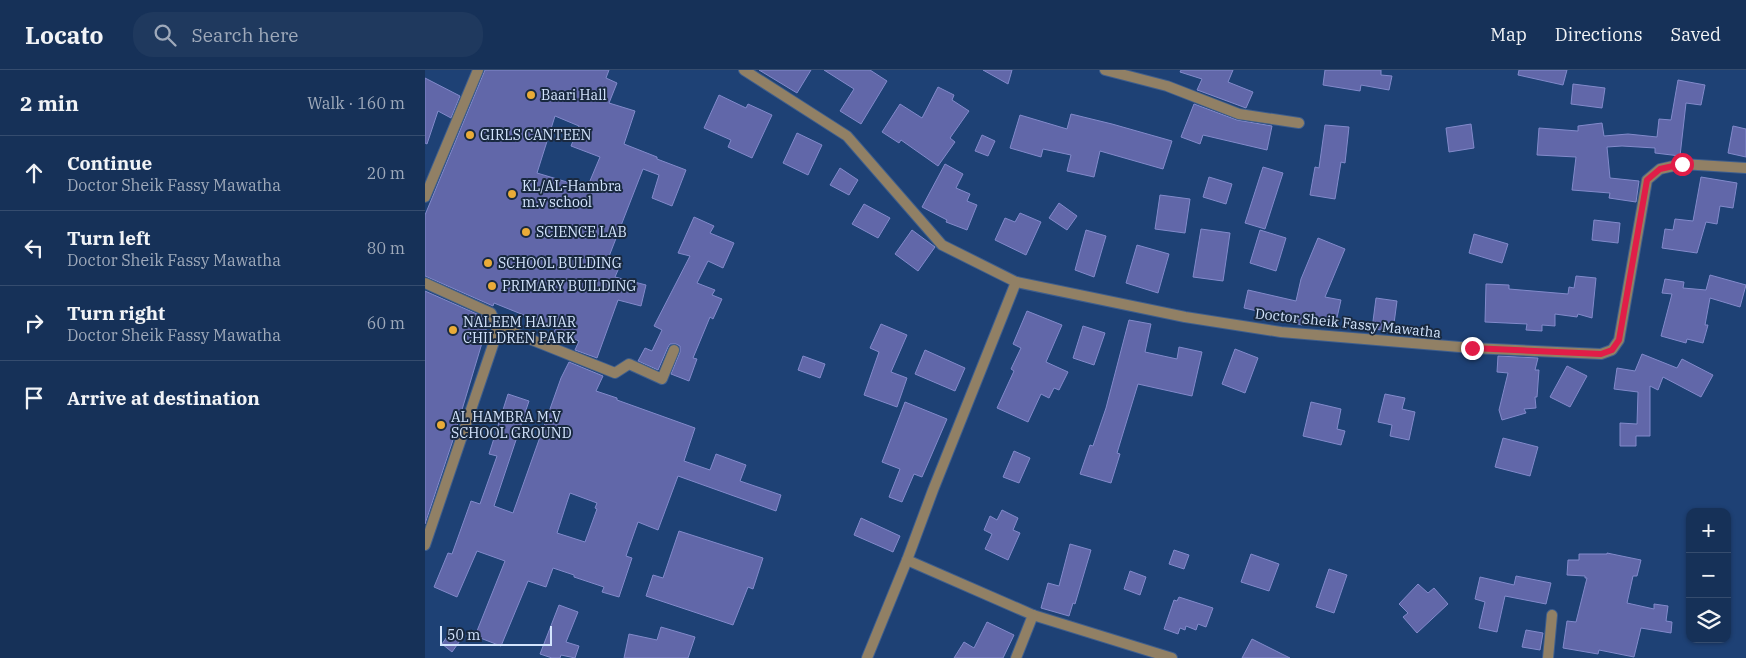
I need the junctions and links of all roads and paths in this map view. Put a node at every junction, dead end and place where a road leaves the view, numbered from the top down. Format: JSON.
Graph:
{"nodes":[{"id":1,"x":478,"y":70,"type":"edge"},
{"id":2,"x":744,"y":70,"type":"edge"},
{"id":3,"x":1105,"y":70,"type":"edge"},
{"id":4,"x":1299,"y":123,"type":"dead end"},
{"id":5,"x":1746,"y":168,"type":"edge"},
{"id":6,"x":425,"y":197,"type":"edge"},
{"id":7,"x":1016,"y":282,"type":"junction"},
{"id":8,"x":425,"y":283,"type":"edge"},
{"id":9,"x":497,"y":326,"type":"junction"},
{"id":10,"x":674,"y":350,"type":"dead end"},
{"id":11,"x":425,"y":545,"type":"edge"},
{"id":12,"x":907,"y":560,"type":"junction"},
{"id":13,"x":1033,"y":615,"type":"junction"},
{"id":14,"x":1552,"y":615,"type":"dead end"},
{"id":15,"x":867,"y":658,"type":"edge"},
{"id":16,"x":1017,"y":658,"type":"edge"},
{"id":17,"x":1172,"y":658,"type":"edge"},
{"id":18,"x":1548,"y":658,"type":"edge"}],
"edges":[{"from":1,"to":6,"type":"street"},
{"from":2,"to":7,"type":"street","name":"Doctor Sheik Fassy Mawatha"},
{"from":3,"to":4,"type":"street"},
{"from":5,"to":7,"type":"street","name":"Doctor Sheik Fassy Mawatha"},
{"from":7,"to":12,"type":"street"},
{"from":8,"to":9,"type":"street"},
{"from":9,"to":10,"type":"street"},
{"from":9,"to":11,"type":"street"},
{"from":12,"to":13,"type":"street"},
{"from":12,"to":15,"type":"street"},
{"from":13,"to":16,"type":"street"},
{"from":13,"to":17,"type":"street"},
{"from":14,"to":18,"type":"street"}]}
